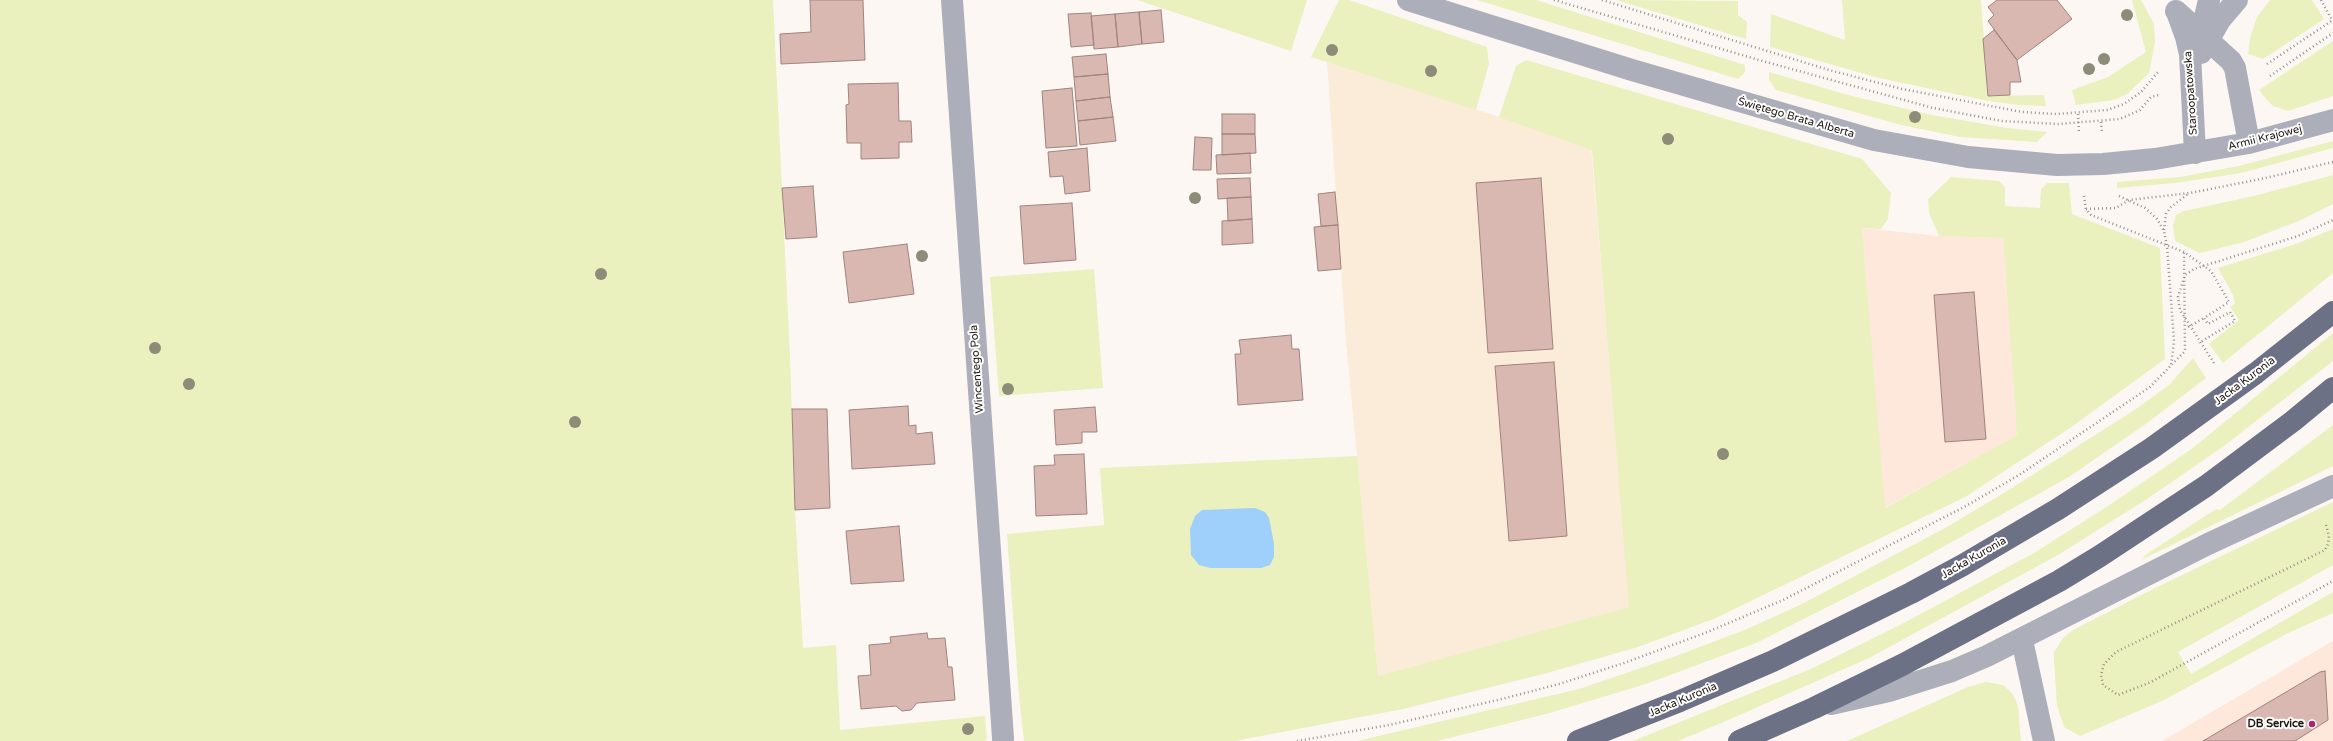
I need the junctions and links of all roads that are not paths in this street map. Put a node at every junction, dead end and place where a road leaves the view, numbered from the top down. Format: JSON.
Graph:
{"nodes":[{"id":1,"x":952,"y":0,"type":"edge"},
{"id":2,"x":1408,"y":0,"type":"edge"},
{"id":3,"x":2210,"y":0,"type":"edge"},
{"id":4,"x":2237,"y":0,"type":"edge"},
{"id":5,"x":2173,"y":6,"type":"edge"},
{"id":6,"x":2205,"y":37,"type":"junction"},
{"id":7,"x":2190,"y":73,"type":"junction"},
{"id":8,"x":2333,"y":120,"type":"edge"},
{"id":9,"x":2249,"y":143,"type":"junction"},
{"id":10,"x":2195,"y":153,"type":"junction"},
{"id":11,"x":2333,"y":312,"type":"edge"},
{"id":12,"x":2333,"y":388,"type":"edge"},
{"id":13,"x":2333,"y":486,"type":"edge"},
{"id":14,"x":2022,"y":640,"type":"junction"},
{"id":15,"x":1814,"y":708,"type":"junction"},
{"id":16,"x":1003,"y":738,"type":"dead end"},
{"id":17,"x":1578,"y":741,"type":"edge"},
{"id":18,"x":1738,"y":741,"type":"edge"},
{"id":19,"x":2044,"y":741,"type":"edge"}],
"edges":[{"from":1,"to":16,"type":"street","name":"Wincentego Pola"},
{"from":2,"to":10,"type":"street","name":"Świętego Brata Alberta"},
{"from":3,"to":6,"type":"street"},
{"from":4,"to":6,"type":"street"},
{"from":5,"to":6,"type":"street","name":"Staroopatowska"},
{"from":5,"to":7,"type":"street","name":"Staroopatowska"},
{"from":6,"to":7,"type":"street"},
{"from":6,"to":9,"type":"street","name":"Staroopatowska"},
{"from":7,"to":10,"type":"street","name":"Staroopatowska"},
{"from":8,"to":9,"type":"street","name":"Armii Krajowej"},
{"from":9,"to":10,"type":"street","name":"Armii Krajowej"},
{"from":11,"to":17,"type":"main road","name":"Jacka Kuronia"},
{"from":12,"to":15,"type":"main road"},
{"from":13,"to":14,"type":"street"},
{"from":14,"to":15,"type":"street"},
{"from":14,"to":19,"type":"street"},
{"from":15,"to":18,"type":"main road"}]}
